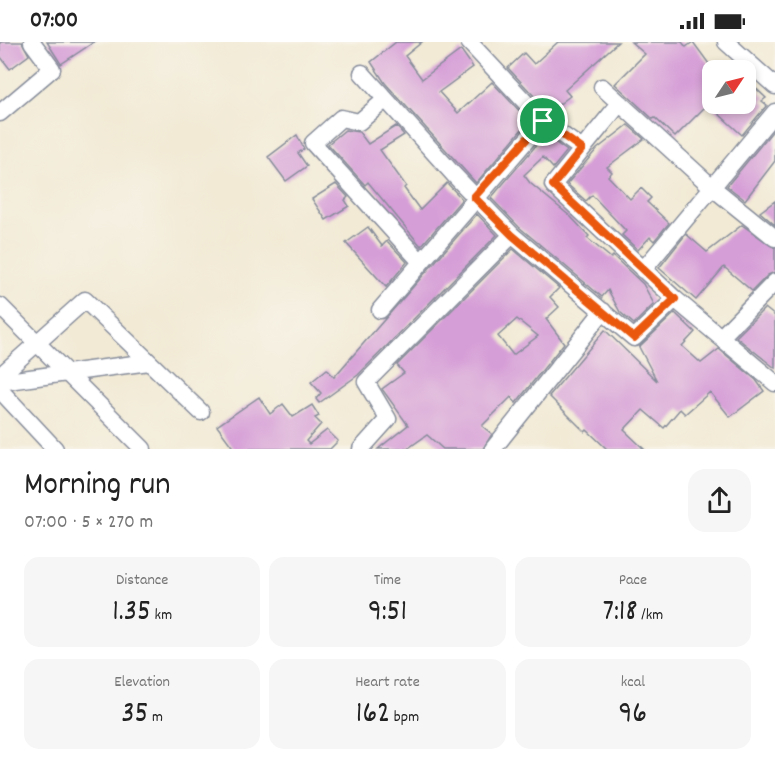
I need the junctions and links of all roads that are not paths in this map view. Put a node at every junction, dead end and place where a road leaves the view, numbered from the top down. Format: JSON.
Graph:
{"nodes":[{"id":1,"x":32,"y":42,"type":"edge"},
{"id":2,"x":469,"y":42,"type":"edge"},
{"id":3,"x":726,"y":42,"type":"edge"},
{"id":4,"x":362,"y":73,"type":"dead end"},
{"id":5,"x":775,"y":86,"type":"edge"},
{"id":6,"x":602,"y":87,"type":"dead end"},
{"id":7,"x":385,"y":100,"type":"junction"},
{"id":8,"x":620,"y":103,"type":"junction"},
{"id":9,"x":775,"y":112,"type":"edge"},
{"id":10,"x":0,"y":113,"type":"edge"},
{"id":11,"x":543,"y":121,"type":"junction"},
{"id":12,"x":582,"y":149,"type":"junction"},
{"id":13,"x":713,"y":188,"type":"junction"},
{"id":14,"x":474,"y":197,"type":"junction"},
{"id":15,"x":512,"y":235,"type":"junction"},
{"id":16,"x":775,"y":238,"type":"edge"},
{"id":17,"x":420,"y":261,"type":"junction"},
{"id":18,"x":643,"y":270,"type":"junction"},
{"id":19,"x":775,"y":282,"type":"edge"},
{"id":20,"x":675,"y":299,"type":"junction"},
{"id":21,"x":0,"y":306,"type":"edge"},
{"id":22,"x":380,"y":310,"type":"dead end"},
{"id":23,"x":603,"y":311,"type":"junction"},
{"id":24,"x":721,"y":337,"type":"junction"},
{"id":25,"x":36,"y":344,"type":"junction"},
{"id":26,"x":149,"y":362,"type":"junction"},
{"id":27,"x":64,"y":373,"type":"junction"},
{"id":28,"x":0,"y":376,"type":"edge"},
{"id":29,"x":0,"y":382,"type":"edge"},
{"id":30,"x":775,"y":383,"type":"edge"},
{"id":31,"x":0,"y":390,"type":"edge"},
{"id":32,"x":201,"y":412,"type":"dead end"},
{"id":33,"x":55,"y":449,"type":"edge"},
{"id":34,"x":142,"y":449,"type":"edge"},
{"id":35,"x":362,"y":449,"type":"edge"},
{"id":36,"x":493,"y":449,"type":"edge"}],
"edges":[{"from":1,"to":10,"type":"street"},
{"from":2,"to":11,"type":"street"},
{"from":3,"to":5,"type":"street"},
{"from":4,"to":7,"type":"street"},
{"from":6,"to":8,"type":"street"},
{"from":7,"to":14,"type":"street"},
{"from":7,"to":17,"type":"street"},
{"from":8,"to":12,"type":"street"},
{"from":8,"to":13,"type":"street"},
{"from":9,"to":13,"type":"street"},
{"from":11,"to":12,"type":"street"},
{"from":11,"to":14,"type":"street"},
{"from":12,"to":18,"type":"street"},
{"from":13,"to":16,"type":"street"},
{"from":13,"to":18,"type":"street"},
{"from":14,"to":15,"type":"street"},
{"from":14,"to":17,"type":"street"},
{"from":15,"to":23,"type":"street"},
{"from":15,"to":35,"type":"street"},
{"from":17,"to":22,"type":"street"},
{"from":18,"to":20,"type":"street"},
{"from":19,"to":24,"type":"street"},
{"from":20,"to":23,"type":"street"},
{"from":20,"to":24,"type":"street"},
{"from":21,"to":25,"type":"street"},
{"from":23,"to":36,"type":"street"},
{"from":24,"to":30,"type":"street"},
{"from":25,"to":26,"type":"street"},
{"from":25,"to":27,"type":"street"},
{"from":25,"to":28,"type":"street"},
{"from":26,"to":27,"type":"street"},
{"from":26,"to":32,"type":"street"},
{"from":27,"to":29,"type":"street"},
{"from":27,"to":34,"type":"street"},
{"from":31,"to":33,"type":"street"}]}
